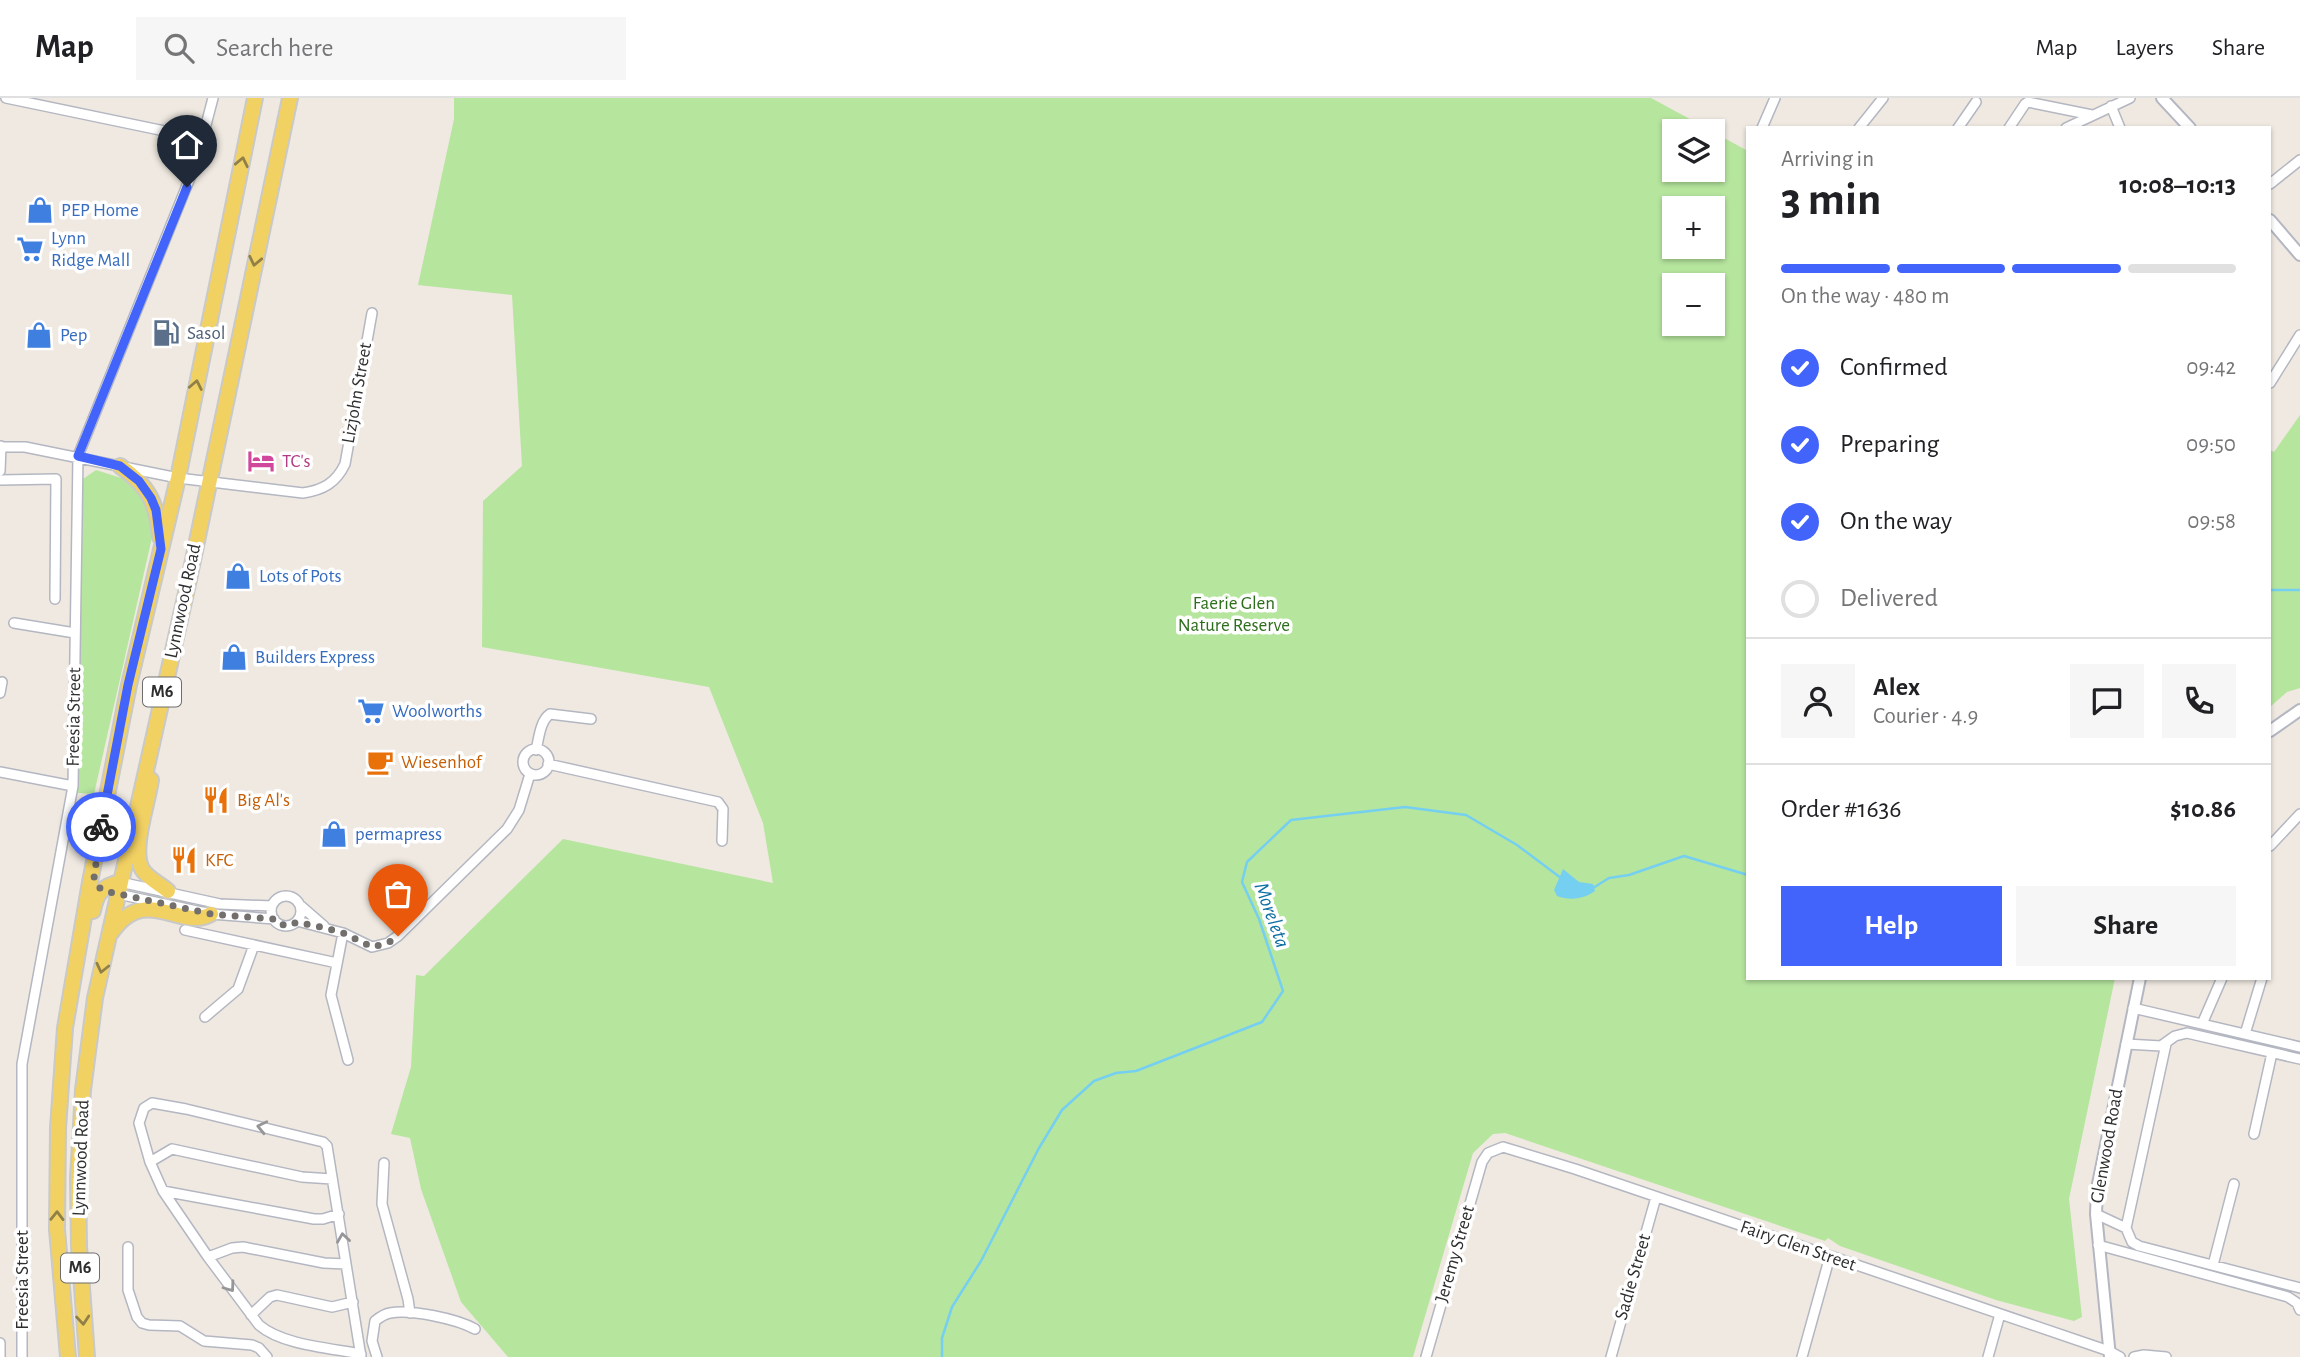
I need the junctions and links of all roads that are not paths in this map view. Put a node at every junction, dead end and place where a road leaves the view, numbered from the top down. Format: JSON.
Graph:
{"nodes":[{"id":1,"x":6,"y":98,"type":"edge"},
{"id":2,"x":213,"y":98,"type":"edge"},
{"id":3,"x":255,"y":98,"type":"edge"},
{"id":4,"x":290,"y":98,"type":"edge"},
{"id":5,"x":1776,"y":98,"type":"edge"},
{"id":6,"x":1884,"y":98,"type":"edge"},
{"id":7,"x":2130,"y":98,"type":"edge"},
{"id":8,"x":2162,"y":98,"type":"edge"},
{"id":9,"x":2170,"y":98,"type":"edge"},
{"id":10,"x":45,"y":102,"type":"edge"},
{"id":11,"x":1976,"y":102,"type":"dead end"},
{"id":12,"x":2110,"y":106,"type":"junction"},
{"id":13,"x":2176,"y":111,"type":"junction"},
{"id":14,"x":2092,"y":115,"type":"junction"},
{"id":15,"x":1763,"y":126,"type":"edge"},
{"id":16,"x":1861,"y":126,"type":"edge"},
{"id":17,"x":1959,"y":126,"type":"edge"},
{"id":18,"x":2010,"y":126,"type":"edge"},
{"id":19,"x":2070,"y":126,"type":"edge"},
{"id":20,"x":2119,"y":126,"type":"edge"},
{"id":21,"x":2188,"y":126,"type":"edge"},
{"id":22,"x":202,"y":139,"type":"junction"},
{"id":23,"x":2300,"y":159,"type":"edge"},
{"id":24,"x":2271,"y":183,"type":"edge"},
{"id":25,"x":2271,"y":221,"type":"edge"},
{"id":26,"x":2300,"y":255,"type":"edge"},
{"id":27,"x":372,"y":313,"type":"dead end"},
{"id":28,"x":2300,"y":335,"type":"edge"},
{"id":29,"x":2271,"y":381,"type":"edge"},
{"id":30,"x":0,"y":446,"type":"edge"},
{"id":31,"x":78,"y":456,"type":"junction"},
{"id":32,"x":120,"y":466,"type":"junction"},
{"id":33,"x":0,"y":471,"type":"edge"},
{"id":34,"x":178,"y":478,"type":"junction"},
{"id":35,"x":0,"y":480,"type":"edge"},
{"id":36,"x":208,"y":483,"type":"junction"},
{"id":37,"x":161,"y":549,"type":"junction"},
{"id":38,"x":55,"y":599,"type":"dead end"},
{"id":39,"x":13,"y":623,"type":"dead end"},
{"id":40,"x":75,"y":633,"type":"junction"},
{"id":41,"x":2,"y":682,"type":"dead end"},
{"id":42,"x":0,"y":693,"type":"edge"},
{"id":43,"x":2300,"y":710,"type":"edge"},
{"id":44,"x":591,"y":719,"type":"dead end"},
{"id":45,"x":2271,"y":730,"type":"edge"},
{"id":46,"x":152,"y":736,"type":"junction"},
{"id":47,"x":536,"y":750,"type":"junction"},
{"id":48,"x":548,"y":764,"type":"junction"},
{"id":49,"x":0,"y":772,"type":"edge"},
{"id":50,"x":530,"y":774,"type":"junction"},
{"id":51,"x":73,"y":786,"type":"junction"},
{"id":52,"x":2300,"y":814,"type":"edge"},
{"id":53,"x":722,"y":841,"type":"dead end"},
{"id":54,"x":2271,"y":845,"type":"edge"},
{"id":55,"x":97,"y":853,"type":"junction"},
{"id":56,"x":119,"y":888,"type":"junction"},
{"id":57,"x":102,"y":889,"type":"junction"},
{"id":58,"x":168,"y":891,"type":"junction"},
{"id":59,"x":272,"y":906,"type":"junction"},
{"id":60,"x":301,"y":906,"type":"junction"},
{"id":61,"x":211,"y":914,"type":"junction"},
{"id":62,"x":274,"y":919,"type":"junction"},
{"id":63,"x":297,"y":922,"type":"junction"},
{"id":64,"x":325,"y":928,"type":"junction"},
{"id":65,"x":184,"y":930,"type":"dead end"},
{"id":66,"x":343,"y":933,"type":"junction"},
{"id":67,"x":110,"y":934,"type":"junction"},
{"id":68,"x":254,"y":945,"type":"junction"},
{"id":69,"x":337,"y":962,"type":"junction"},
{"id":70,"x":2140,"y":980,"type":"edge"},
{"id":71,"x":2221,"y":980,"type":"edge"},
{"id":72,"x":2261,"y":980,"type":"edge"},
{"id":73,"x":2133,"y":1008,"type":"junction"},
{"id":74,"x":205,"y":1017,"type":"dead end"},
{"id":75,"x":2202,"y":1024,"type":"junction"},
{"id":76,"x":2245,"y":1034,"type":"junction"},
{"id":77,"x":2165,"y":1044,"type":"junction"},
{"id":78,"x":2126,"y":1045,"type":"junction"},
{"id":79,"x":2300,"y":1047,"type":"edge"},
{"id":80,"x":2272,"y":1053,"type":"junction"},
{"id":81,"x":2300,"y":1059,"type":"edge"},
{"id":82,"x":348,"y":1060,"type":"dead end"},
{"id":83,"x":62,"y":1091,"type":"junction"},
{"id":84,"x":2254,"y":1134,"type":"dead end"},
{"id":85,"x":1488,"y":1153,"type":"joint"},
{"id":86,"x":150,"y":1163,"type":"junction"},
{"id":87,"x":384,"y":1163,"type":"dead end"},
{"id":88,"x":332,"y":1179,"type":"junction"},
{"id":89,"x":2234,"y":1184,"type":"dead end"},
{"id":90,"x":163,"y":1191,"type":"junction"},
{"id":91,"x":1656,"y":1197,"type":"junction"},
{"id":92,"x":339,"y":1214,"type":"junction"},
{"id":93,"x":2096,"y":1214,"type":"junction"},
{"id":94,"x":2126,"y":1228,"type":"junction"},
{"id":95,"x":2098,"y":1245,"type":"junction"},
{"id":96,"x":128,"y":1247,"type":"dead end"},
{"id":97,"x":1830,"y":1256,"type":"junction"},
{"id":98,"x":208,"y":1257,"type":"junction"},
{"id":99,"x":346,"y":1264,"type":"junction"},
{"id":100,"x":2213,"y":1265,"type":"junction"},
{"id":101,"x":2300,"y":1288,"type":"edge"},
{"id":102,"x":354,"y":1301,"type":"junction"},
{"id":103,"x":2300,"y":1310,"type":"edge"},
{"id":104,"x":410,"y":1313,"type":"junction"},
{"id":105,"x":2000,"y":1314,"type":"junction"},
{"id":106,"x":251,"y":1315,"type":"junction"},
{"id":107,"x":475,"y":1329,"type":"dead end"},
{"id":108,"x":0,"y":1343,"type":"edge"},
{"id":109,"x":2109,"y":1354,"type":"edge"},
{"id":110,"x":361,"y":1355,"type":"edge"},
{"id":111,"x":1,"y":1357,"type":"edge"},
{"id":112,"x":22,"y":1357,"type":"edge"},
{"id":113,"x":68,"y":1357,"type":"edge"},
{"id":114,"x":87,"y":1357,"type":"edge"},
{"id":115,"x":267,"y":1357,"type":"edge"},
{"id":116,"x":377,"y":1357,"type":"edge"},
{"id":117,"x":1426,"y":1357,"type":"edge"},
{"id":118,"x":1611,"y":1357,"type":"edge"},
{"id":119,"x":1802,"y":1357,"type":"edge"},
{"id":120,"x":1988,"y":1357,"type":"edge"},
{"id":121,"x":2120,"y":1357,"type":"edge"},
{"id":122,"x":2134,"y":1357,"type":"edge"},
{"id":123,"x":2166,"y":1357,"type":"edge"}],
"edges":[{"from":1,"to":10,"type":"street"},
{"from":2,"to":22,"type":"street","name":"Freesia Street"},
{"from":34,"to":3,"type":"main road","name":"Lynnwood Road","number":"M6","one_way":true},
{"from":4,"to":36,"type":"main road","name":"Lynnwood Road","number":"M6","one_way":true},
{"from":5,"to":15,"type":"street"},
{"from":6,"to":16,"type":"street"},
{"from":7,"to":12,"type":"street"},
{"from":8,"to":13,"type":"street"},
{"from":9,"to":13,"type":"street"},
{"from":10,"to":22,"type":"street"},
{"from":11,"to":17,"type":"street"},
{"from":12,"to":14,"type":"street"},
{"from":12,"to":20,"type":"street"},
{"from":13,"to":21,"type":"street"},
{"from":14,"to":18,"type":"street"},
{"from":14,"to":19,"type":"street"},
{"from":22,"to":31,"type":"street","name":"Freesia Street"},
{"from":23,"to":24,"type":"street"},
{"from":25,"to":26,"type":"street"},
{"from":27,"to":36,"type":"street","name":"Lizjohn Street"},
{"from":28,"to":29,"type":"street"},
{"from":30,"to":31,"type":"street"},
{"from":30,"to":33,"type":"street"},
{"from":31,"to":32,"type":"street"},
{"from":31,"to":40,"type":"street","name":"Freesia Street"},
{"from":32,"to":34,"type":"street"},
{"from":32,"to":37,"type":"main road"},
{"from":34,"to":36,"type":"street"},
{"from":34,"to":37,"type":"main road","name":"Lynnwood Road","number":"M6"},
{"from":35,"to":38,"type":"street"},
{"from":36,"to":46,"type":"main road","name":"Lynnwood Road","number":"M6"},
{"from":37,"to":55,"type":"main road","name":"Lynnwood Road","number":"M6"},
{"from":39,"to":40,"type":"street"},
{"from":40,"to":51,"type":"street","name":"Freesia Street"},
{"from":41,"to":42,"type":"street"},
{"from":43,"to":45,"type":"street"},
{"from":44,"to":47,"type":"street"},
{"from":46,"to":56,"type":"main road","name":"Lynnwood Road","number":"M6"},
{"from":46,"to":58,"type":"main road"},
{"from":47,"to":48,"type":"street"},
{"from":47,"to":50,"type":"street"},
{"from":48,"to":50,"type":"street"},
{"from":48,"to":53,"type":"street"},
{"from":49,"to":51,"type":"street"},
{"from":50,"to":66,"type":"street"},
{"from":51,"to":112,"type":"street","name":"Freesia Street"},
{"from":52,"to":54,"type":"street"},
{"from":55,"to":57,"type":"main road"},
{"from":55,"to":83,"type":"main road","name":"Lynnwood Road","number":"M6"},
{"from":56,"to":57,"type":"main road"},
{"from":56,"to":58,"type":"street"},
{"from":56,"to":61,"type":"street"},
{"from":56,"to":67,"type":"main road","name":"Lynnwood Road","number":"M6"},
{"from":57,"to":83,"type":"main road"},
{"from":58,"to":59,"type":"street"},
{"from":59,"to":60,"type":"street"},
{"from":59,"to":62,"type":"street"},
{"from":60,"to":63,"type":"street"},
{"from":60,"to":64,"type":"street"},
{"from":61,"to":62,"type":"street"},
{"from":61,"to":67,"type":"main road"},
{"from":62,"to":63,"type":"street"},
{"from":63,"to":64,"type":"street"},
{"from":64,"to":66,"type":"street"},
{"from":65,"to":68,"type":"street"},
{"from":66,"to":69,"type":"street"},
{"from":67,"to":114,"type":"main road","name":"Lynnwood Road","number":"M6","one_way":true},
{"from":68,"to":69,"type":"street"},
{"from":68,"to":74,"type":"street"},
{"from":69,"to":82,"type":"street"},
{"from":70,"to":73,"type":"street","name":"Glenwood Road"},
{"from":71,"to":75,"type":"street"},
{"from":72,"to":76,"type":"street"},
{"from":73,"to":75,"type":"street"},
{"from":73,"to":78,"type":"street","name":"Glenwood Road"},
{"from":75,"to":76,"type":"street"},
{"from":76,"to":79,"type":"street"},
{"from":77,"to":78,"type":"street"},
{"from":77,"to":80,"type":"street"},
{"from":77,"to":94,"type":"street"},
{"from":78,"to":93,"type":"street","name":"Glenwood Road"},
{"from":80,"to":81,"type":"street"},
{"from":80,"to":84,"type":"street"},
{"from":113,"to":83,"type":"main road","name":"Lynnwood Road","number":"M6","one_way":true},
{"from":85,"to":91,"type":"street","name":"Fairy Glen Street"},
{"from":85,"to":117,"type":"street","name":"Jeremy Street"},
{"from":86,"to":88,"type":"street"},
{"from":88,"to":86,"type":"street","one_way":true},
{"from":86,"to":90,"type":"street"},
{"from":87,"to":104,"type":"street"},
{"from":88,"to":92,"type":"street"},
{"from":89,"to":100,"type":"street"},
{"from":90,"to":92,"type":"street"},
{"from":90,"to":98,"type":"street"},
{"from":91,"to":97,"type":"street","name":"Fairy Glen Street"},
{"from":91,"to":118,"type":"street","name":"Sadie Street"},
{"from":99,"to":92,"type":"street","one_way":true},
{"from":93,"to":94,"type":"street"},
{"from":93,"to":95,"type":"street","name":"Glenwood Road"},
{"from":94,"to":100,"type":"street"},
{"from":95,"to":103,"type":"street"},
{"from":95,"to":109,"type":"street","name":"Glenwood Road"},
{"from":96,"to":115,"type":"street"},
{"from":97,"to":105,"type":"street","name":"Fairy Glen Street"},
{"from":97,"to":119,"type":"street"},
{"from":98,"to":99,"type":"street"},
{"from":98,"to":106,"type":"street","one_way":true},
{"from":99,"to":102,"type":"street"},
{"from":100,"to":101,"type":"street"},
{"from":102,"to":106,"type":"street"},
{"from":102,"to":110,"type":"street"},
{"from":104,"to":107,"type":"street"},
{"from":104,"to":116,"type":"street"},
{"from":105,"to":109,"type":"street","name":"Fairy Glen Street"},
{"from":105,"to":120,"type":"street"},
{"from":106,"to":110,"type":"street"},
{"from":108,"to":111,"type":"street"},
{"from":109,"to":121,"type":"street","name":"Fairy Glen Street"},
{"from":122,"to":123,"type":"street"}]}
